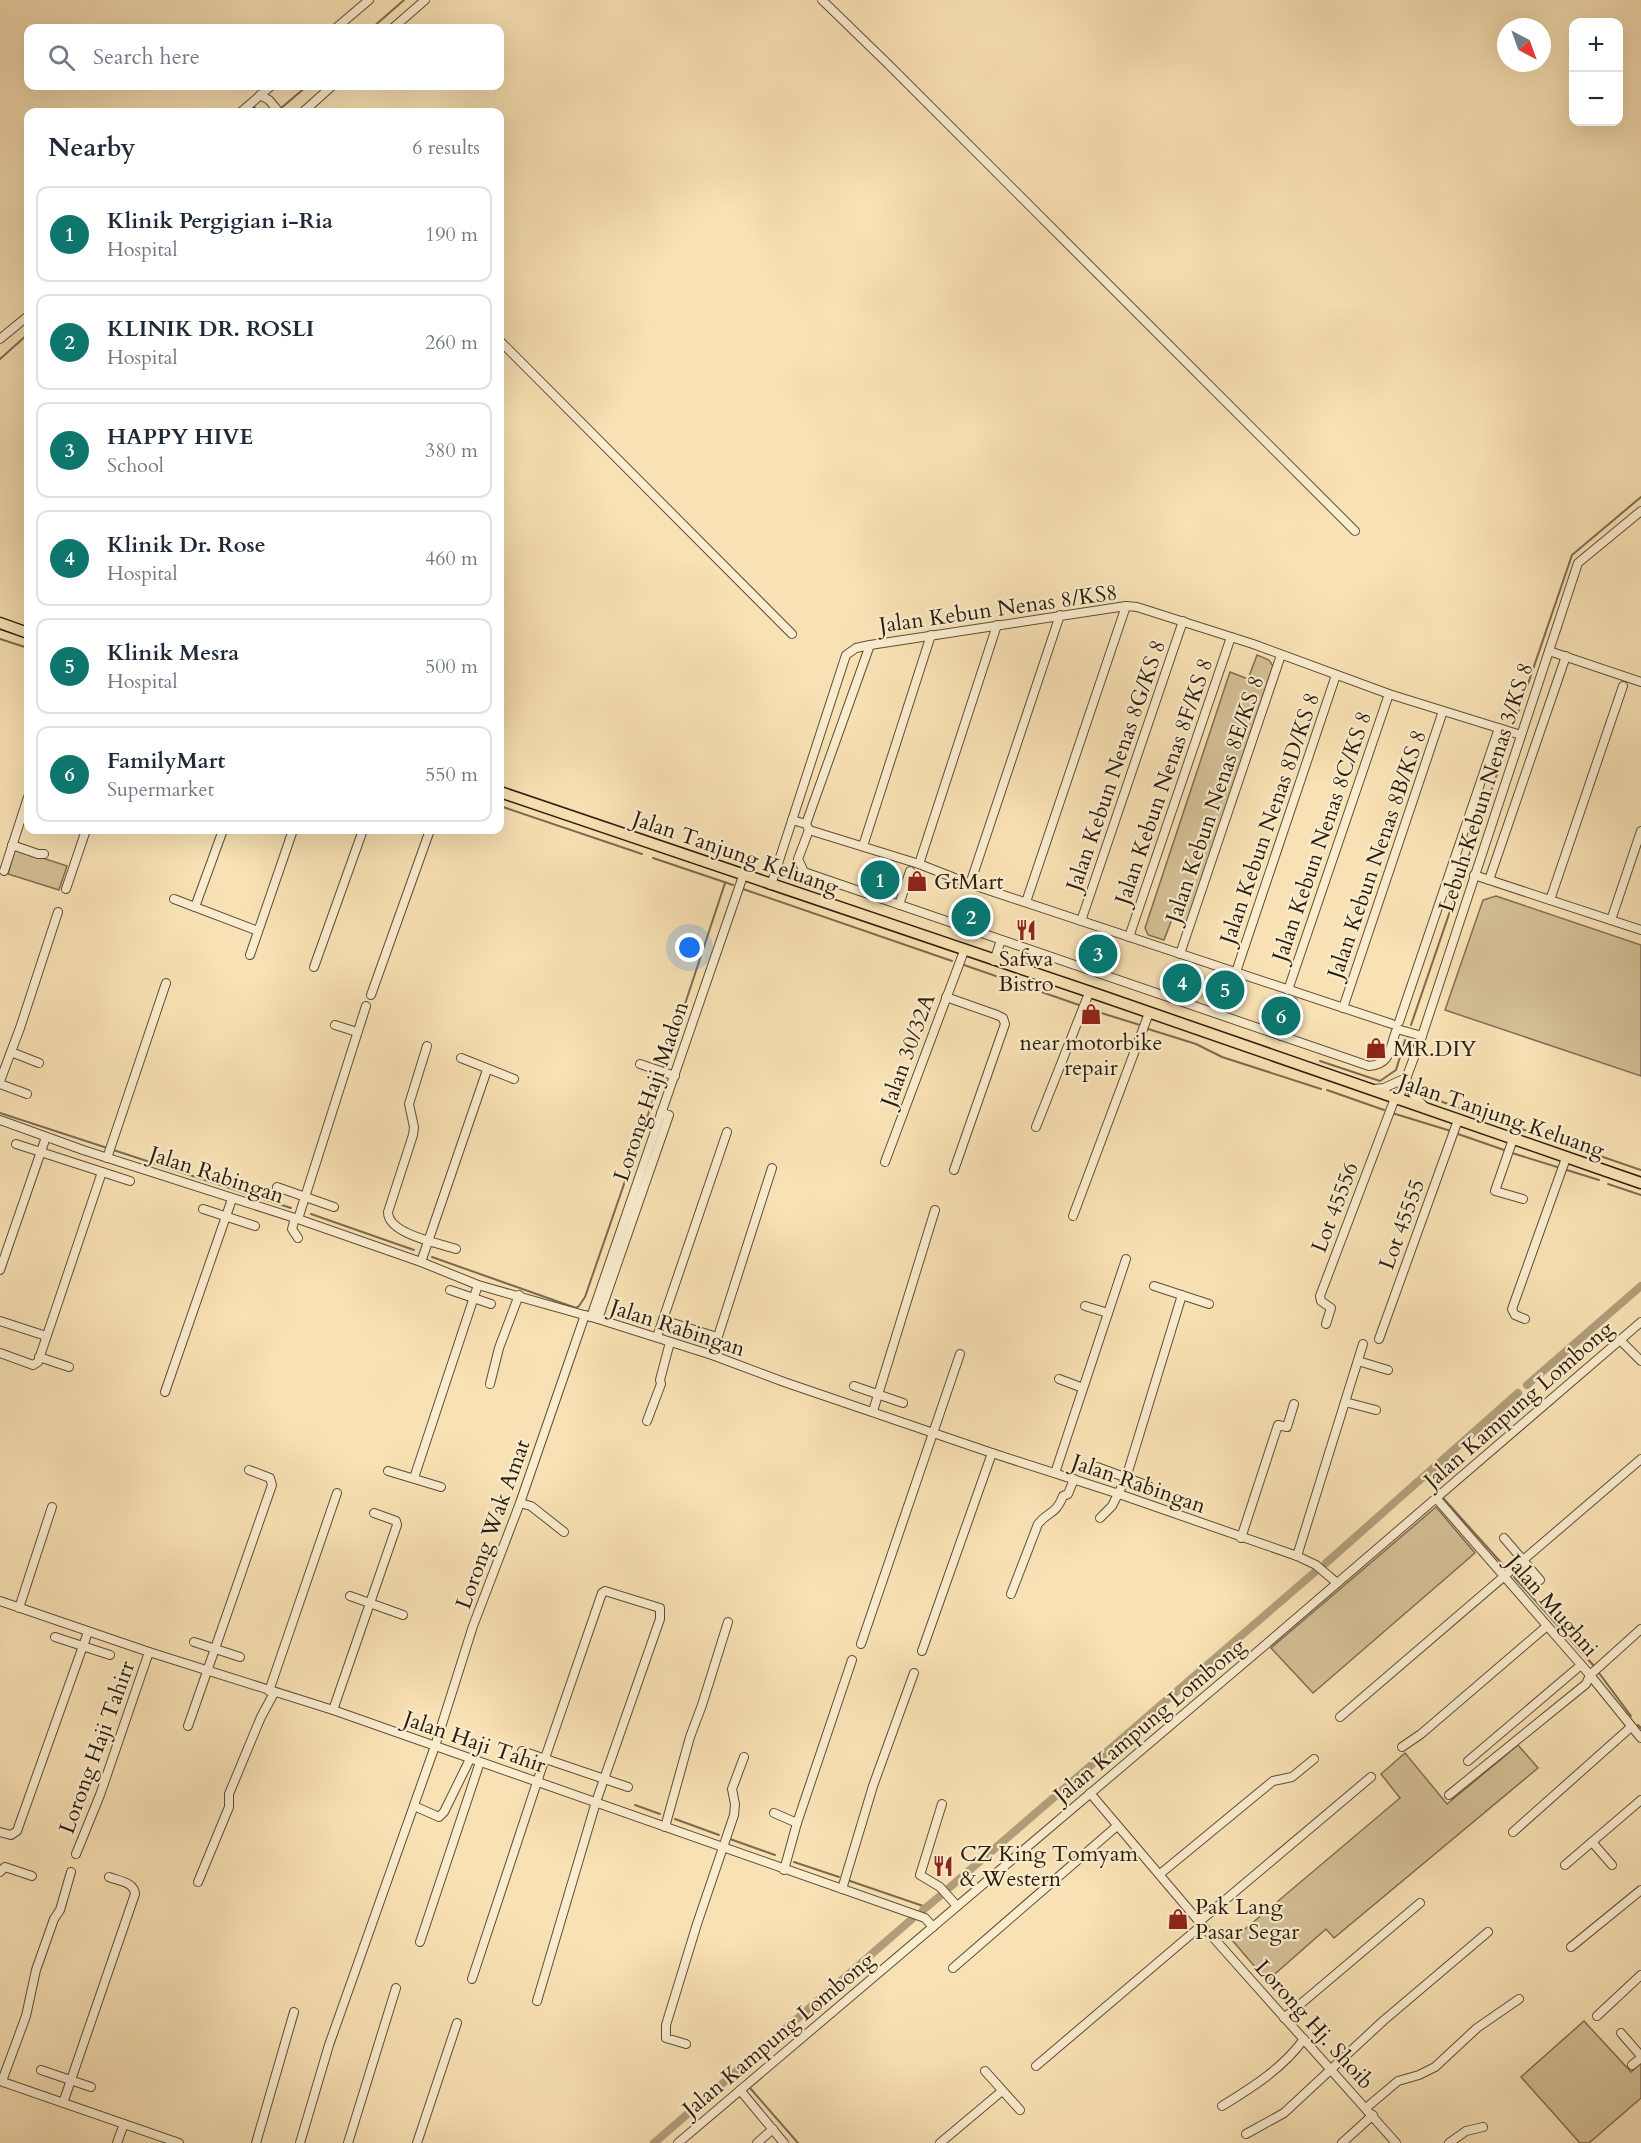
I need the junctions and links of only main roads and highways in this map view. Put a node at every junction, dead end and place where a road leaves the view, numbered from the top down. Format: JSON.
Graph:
{"nodes":[{"id":1,"x":0,"y":624,"type":"edge"},
{"id":2,"x":24,"y":632,"type":"edge"},
{"id":3,"x":504,"y":793,"type":"edge"},
{"id":4,"x":1641,"y":1183,"type":"edge"}],
"edges":[{"from":1,"to":2,"type":"main road"},
{"from":3,"to":4,"type":"main road","name":"Jalan Tanjung Keluang"}]}
